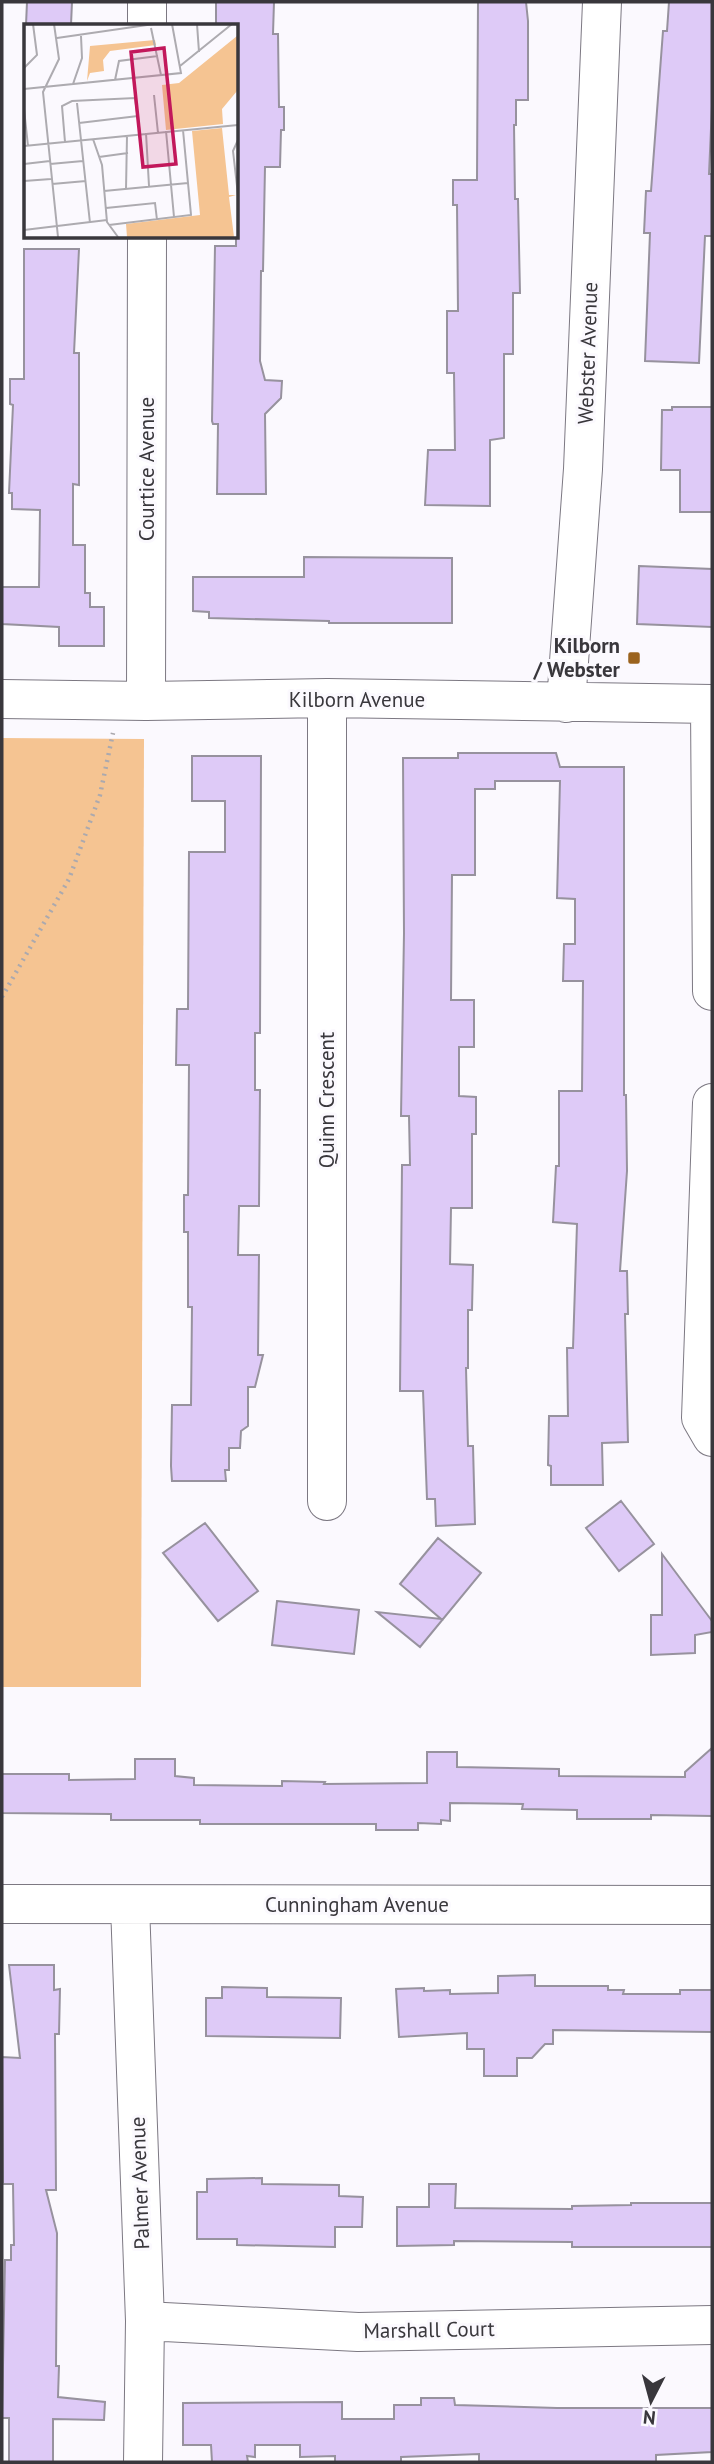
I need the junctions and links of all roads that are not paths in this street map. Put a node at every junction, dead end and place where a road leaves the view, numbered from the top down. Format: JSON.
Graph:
{"nodes":[{"id":1,"x":147,"y":2,"type":"edge"},
{"id":2,"x":602,"y":2,"type":"edge"},
{"id":3,"x":147,"y":24,"type":"edge"},
{"id":4,"x":147,"y":238,"type":"edge"},
{"id":5,"x":327,"y":698,"type":"junction"},
{"id":6,"x":2,"y":699,"type":"edge"},
{"id":7,"x":130,"y":701,"type":"junction"},
{"id":8,"x":566,"y":703,"type":"junction"},
{"id":9,"x":711,"y":704,"type":"edge"},
{"id":10,"x":712,"y":991,"type":"edge"},
{"id":11,"x":712,"y":1103,"type":"edge"},
{"id":12,"x":712,"y":1437,"type":"edge"},
{"id":13,"x":327,"y":1501,"type":"dead end"},
{"id":14,"x":2,"y":1904,"type":"edge"},
{"id":15,"x":131,"y":1905,"type":"junction"},
{"id":16,"x":712,"y":1905,"type":"edge"},
{"id":17,"x":145,"y":2321,"type":"junction"},
{"id":18,"x":712,"y":2325,"type":"edge"},
{"id":19,"x":143,"y":2462,"type":"edge"}],
"edges":[{"from":1,"to":3,"type":"street"},
{"from":2,"to":8,"type":"street","name":"Webster Avenue"},
{"from":4,"to":7,"type":"street","name":"Courtice Avenue"},
{"from":5,"to":7,"type":"street","name":"Kilborn Avenue"},
{"from":5,"to":8,"type":"street","name":"Kilborn Avenue"},
{"from":5,"to":13,"type":"street","name":"Quinn Crescent"},
{"from":6,"to":7,"type":"street","name":"Kilborn Avenue"},
{"from":8,"to":9,"type":"street","name":"Kilborn Avenue"},
{"from":9,"to":10,"type":"street"},
{"from":11,"to":12,"type":"street"},
{"from":14,"to":15,"type":"street","name":"Cunningham Avenue"},
{"from":15,"to":16,"type":"street","name":"Cunningham Avenue"},
{"from":15,"to":17,"type":"street","name":"Palmer Avenue"},
{"from":17,"to":18,"type":"street","name":"Marshall Court"},
{"from":17,"to":19,"type":"street","name":"Palmer Avenue"}]}
